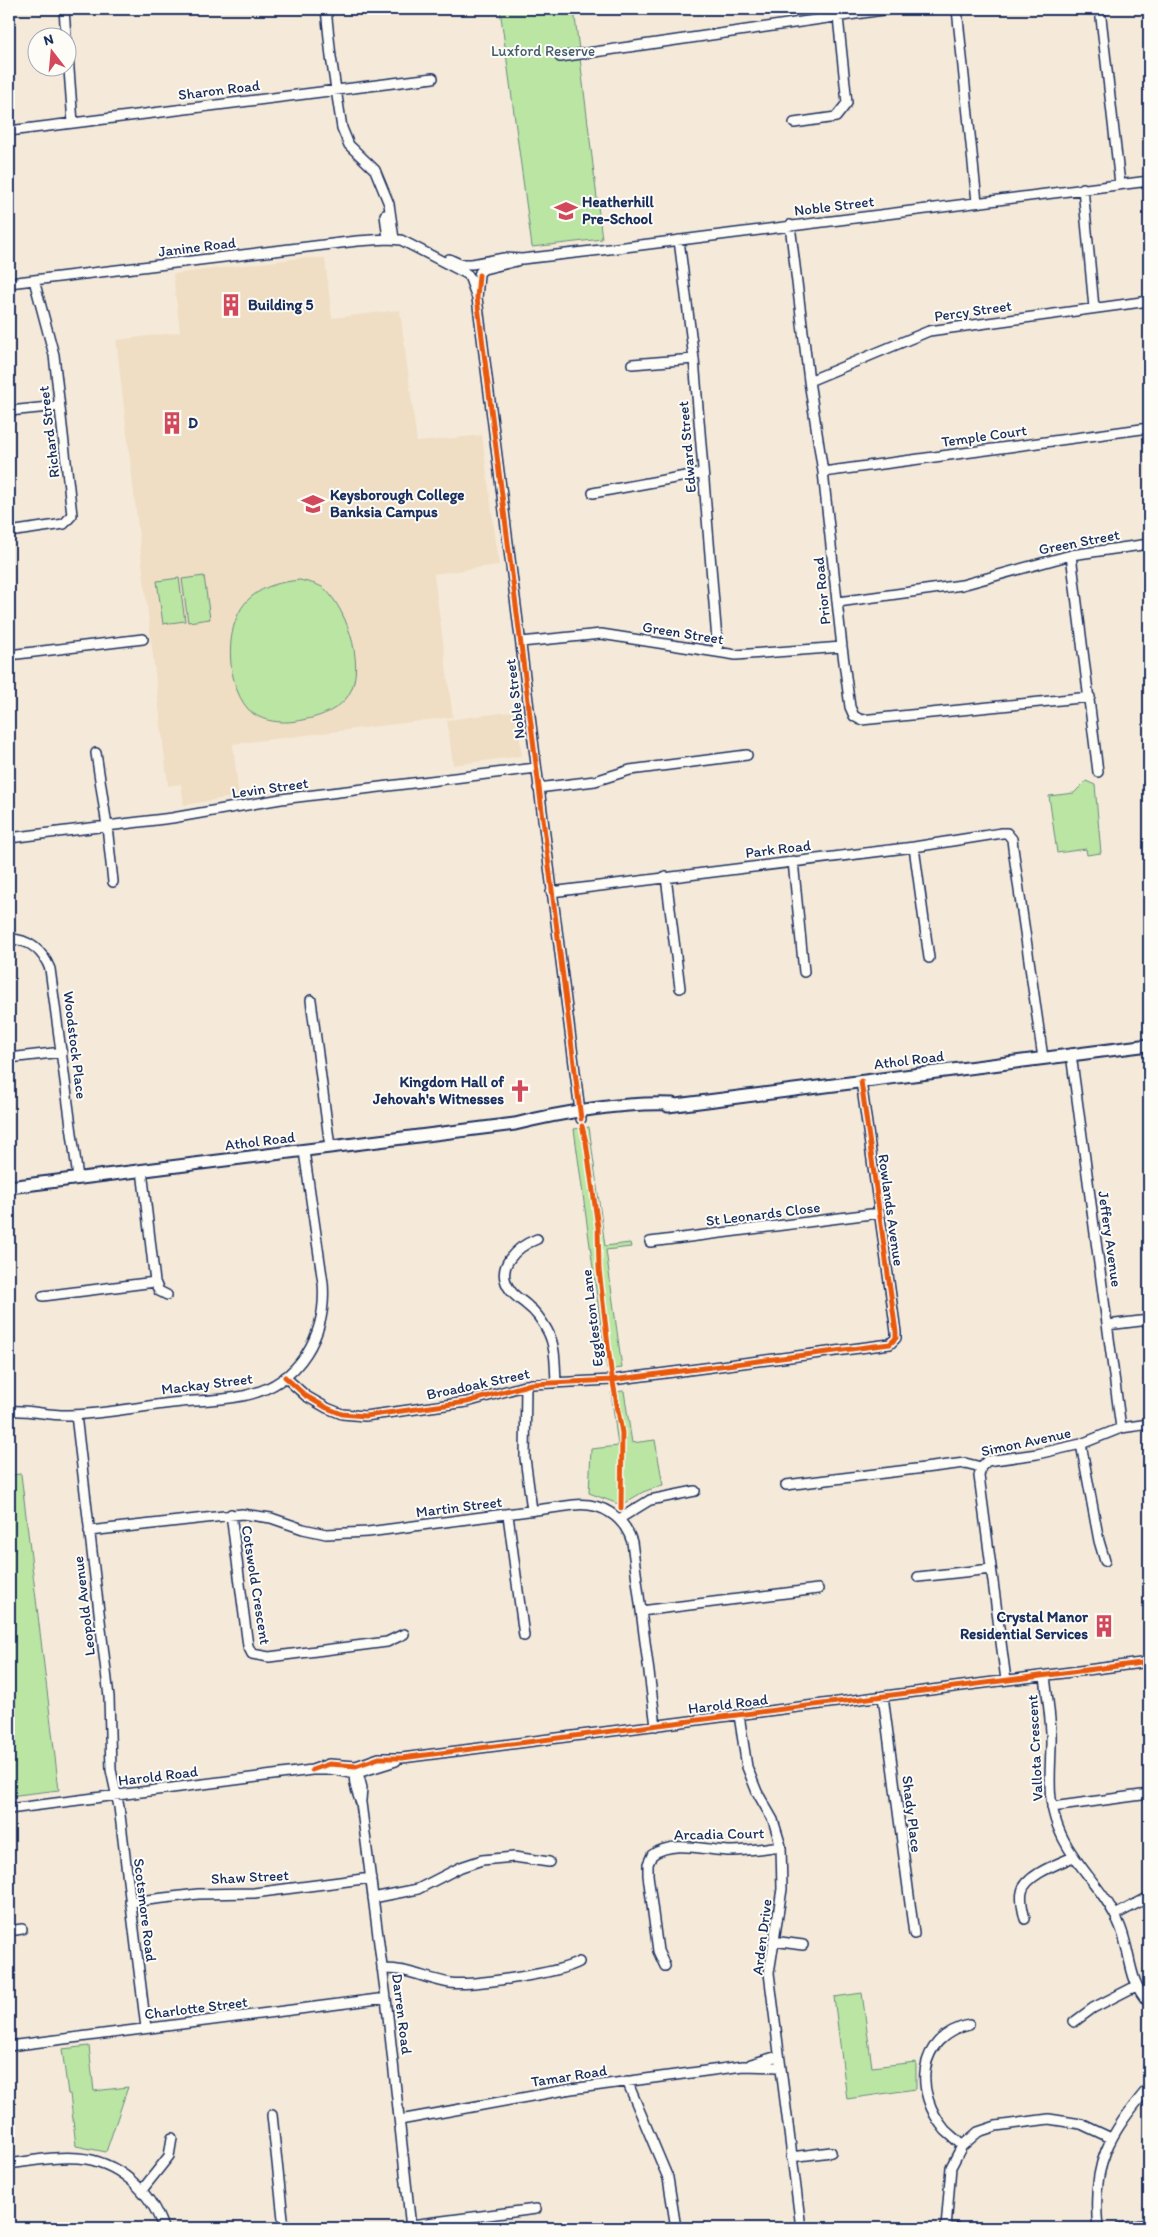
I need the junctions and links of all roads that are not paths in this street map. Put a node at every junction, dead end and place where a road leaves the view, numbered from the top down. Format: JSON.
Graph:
{"nodes":[{"id":1,"x":64,"y":9,"type":"edge"},
{"id":2,"x":326,"y":9,"type":"edge"},
{"id":3,"x":890,"y":9,"type":"edge"},
{"id":4,"x":957,"y":9,"type":"edge"},
{"id":5,"x":1100,"y":9,"type":"edge"},
{"id":6,"x":838,"y":18,"type":"junction"},
{"id":7,"x":65,"y":28,"type":"edge"},
{"id":8,"x":560,"y":57,"type":"dead end"},
{"id":9,"x":70,"y":78,"type":"edge"},
{"id":10,"x":433,"y":78,"type":"dead end"},
{"id":11,"x":337,"y":89,"type":"junction"},
{"id":12,"x":73,"y":123,"type":"junction"},
{"id":13,"x":794,"y":123,"type":"dead end"},
{"id":14,"x":9,"y":132,"type":"edge"},
{"id":15,"x":1149,"y":181,"type":"edge"},
{"id":16,"x":1120,"y":184,"type":"junction"},
{"id":17,"x":1084,"y":188,"type":"junction"},
{"id":18,"x":977,"y":202,"type":"junction"},
{"id":19,"x":790,"y":226,"type":"junction"},
{"id":20,"x":391,"y":236,"type":"junction"},
{"id":21,"x":679,"y":240,"type":"junction"},
{"id":22,"x":522,"y":260,"type":"junction"},
{"id":23,"x":471,"y":264,"type":"junction"},
{"id":24,"x":479,"y":274,"type":"junction"},
{"id":25,"x":468,"y":275,"type":"junction"},
{"id":26,"x":34,"y":280,"type":"junction"},
{"id":27,"x":9,"y":283,"type":"edge"},
{"id":28,"x":477,"y":298,"type":"junction"},
{"id":29,"x":1149,"y":301,"type":"edge"},
{"id":30,"x":1094,"y":308,"type":"junction"},
{"id":31,"x":694,"y":359,"type":"junction"},
{"id":32,"x":632,"y":364,"type":"dead end"},
{"id":33,"x":809,"y":381,"type":"junction"},
{"id":34,"x":59,"y":406,"type":"junction"},
{"id":35,"x":9,"y":411,"type":"edge"},
{"id":36,"x":1149,"y":428,"type":"edge"},
{"id":37,"x":823,"y":472,"type":"junction"},
{"id":38,"x":702,"y":473,"type":"junction"},
{"id":39,"x":593,"y":493,"type":"dead end"},
{"id":40,"x":9,"y":532,"type":"edge"},
{"id":41,"x":1149,"y":544,"type":"edge"},
{"id":42,"x":1071,"y":555,"type":"junction"},
{"id":43,"x":838,"y":602,"type":"junction"},
{"id":44,"x":143,"y":639,"type":"dead end"},
{"id":45,"x":521,"y":642,"type":"junction"},
{"id":46,"x":842,"y":647,"type":"junction"},
{"id":47,"x":718,"y":652,"type":"junction"},
{"id":48,"x":9,"y":655,"type":"edge"},
{"id":49,"x":1090,"y":697,"type":"junction"},
{"id":50,"x":96,"y":753,"type":"dead end"},
{"id":51,"x":746,"y":755,"type":"dead end"},
{"id":52,"x":536,"y":768,"type":"junction"},
{"id":53,"x":1098,"y":772,"type":"dead end"},
{"id":54,"x":538,"y":788,"type":"junction"},
{"id":55,"x":107,"y":826,"type":"junction"},
{"id":56,"x":9,"y":838,"type":"edge"},
{"id":57,"x":914,"y":848,"type":"junction"},
{"id":58,"x":793,"y":861,"type":"junction"},
{"id":59,"x":666,"y":877,"type":"junction"},
{"id":60,"x":113,"y":882,"type":"dead end"},
{"id":61,"x":551,"y":892,"type":"junction"},
{"id":62,"x":9,"y":939,"type":"edge"},
{"id":63,"x":929,"y":958,"type":"dead end"},
{"id":64,"x":804,"y":972,"type":"dead end"},
{"id":65,"x":680,"y":988,"type":"dead end"},
{"id":66,"x":311,"y":1000,"type":"dead end"},
{"id":67,"x":1149,"y":1045,"type":"edge"},
{"id":68,"x":62,"y":1052,"type":"junction"},
{"id":69,"x":1071,"y":1054,"type":"junction"},
{"id":70,"x":9,"y":1058,"type":"edge"},
{"id":71,"x":1043,"y":1058,"type":"junction"},
{"id":72,"x":861,"y":1081,"type":"junction"},
{"id":73,"x":580,"y":1116,"type":"junction"},
{"id":74,"x":330,"y":1147,"type":"junction"},
{"id":75,"x":304,"y":1151,"type":"junction"},
{"id":76,"x":142,"y":1170,"type":"junction"},
{"id":77,"x":78,"y":1178,"type":"junction"},
{"id":78,"x":9,"y":1187,"type":"edge"},
{"id":79,"x":879,"y":1213,"type":"junction"},
{"id":80,"x":537,"y":1239,"type":"dead end"},
{"id":81,"x":650,"y":1242,"type":"dead end"},
{"id":82,"x":155,"y":1282,"type":"junction"},
{"id":83,"x":166,"y":1295,"type":"dead end"},
{"id":84,"x":43,"y":1296,"type":"dead end"},
{"id":85,"x":1149,"y":1320,"type":"edge"},
{"id":86,"x":1107,"y":1325,"type":"junction"},
{"id":87,"x":894,"y":1341,"type":"joint"},
{"id":88,"x":285,"y":1377,"type":"junction"},
{"id":89,"x":556,"y":1383,"type":"junction"},
{"id":90,"x":526,"y":1385,"type":"junction"},
{"id":91,"x":9,"y":1411,"type":"edge"},
{"id":92,"x":76,"y":1415,"type":"junction"},
{"id":93,"x":1149,"y":1424,"type":"edge"},
{"id":94,"x":1121,"y":1428,"type":"junction"},
{"id":95,"x":1081,"y":1444,"type":"junction"},
{"id":96,"x":981,"y":1467,"type":"junction"},
{"id":97,"x":786,"y":1485,"type":"dead end"},
{"id":98,"x":695,"y":1491,"type":"dead end"},
{"id":99,"x":532,"y":1510,"type":"junction"},
{"id":100,"x":231,"y":1514,"type":"junction"},
{"id":101,"x":508,"y":1515,"type":"junction"},
{"id":102,"x":620,"y":1520,"type":"junction"},
{"id":103,"x":90,"y":1531,"type":"junction"},
{"id":104,"x":1105,"y":1561,"type":"dead end"},
{"id":105,"x":991,"y":1569,"type":"junction"},
{"id":106,"x":918,"y":1577,"type":"dead end"},
{"id":107,"x":818,"y":1589,"type":"dead end"},
{"id":108,"x":641,"y":1611,"type":"junction"},
{"id":109,"x":404,"y":1634,"type":"dead end"},
{"id":110,"x":524,"y":1636,"type":"dead end"},
{"id":111,"x":1149,"y":1662,"type":"edge"},
{"id":112,"x":1044,"y":1676,"type":"junction"},
{"id":113,"x":1006,"y":1680,"type":"junction"},
{"id":114,"x":882,"y":1696,"type":"junction"},
{"id":115,"x":739,"y":1715,"type":"junction"},
{"id":116,"x":656,"y":1726,"type":"junction"},
{"id":117,"x":357,"y":1771,"type":"junction"},
{"id":118,"x":1149,"y":1794,"type":"edge"},
{"id":119,"x":116,"y":1795,"type":"junction"},
{"id":120,"x":1052,"y":1807,"type":"junction"},
{"id":121,"x":9,"y":1809,"type":"edge"},
{"id":122,"x":781,"y":1846,"type":"junction"},
{"id":123,"x":1073,"y":1857,"type":"junction"},
{"id":124,"x":549,"y":1862,"type":"dead end"},
{"id":125,"x":370,"y":1878,"type":"junction"},
{"id":126,"x":1149,"y":1897,"type":"edge"},
{"id":127,"x":373,"y":1898,"type":"junction"},
{"id":128,"x":130,"y":1902,"type":"junction"},
{"id":129,"x":1115,"y":1915,"type":"junction"},
{"id":130,"x":1024,"y":1919,"type":"dead end"},
{"id":131,"x":22,"y":1929,"type":"dead end"},
{"id":132,"x":9,"y":1931,"type":"edge"},
{"id":133,"x":914,"y":1934,"type":"dead end"},
{"id":134,"x":773,"y":1941,"type":"junction"},
{"id":135,"x":804,"y":1946,"type":"dead end"},
{"id":136,"x":579,"y":1962,"type":"dead end"},
{"id":137,"x":664,"y":1966,"type":"dead end"},
{"id":138,"x":382,"y":1969,"type":"junction"},
{"id":139,"x":1136,"y":1986,"type":"junction"},
{"id":140,"x":386,"y":1998,"type":"junction"},
{"id":141,"x":1149,"y":2003,"type":"edge"},
{"id":142,"x":1074,"y":2022,"type":"dead end"},
{"id":143,"x":969,"y":2025,"type":"dead end"},
{"id":144,"x":146,"y":2028,"type":"junction"},
{"id":145,"x":9,"y":2046,"type":"edge"},
{"id":146,"x":778,"y":2056,"type":"junction"},
{"id":147,"x":743,"y":2066,"type":"junction"},
{"id":148,"x":780,"y":2067,"type":"junction"},
{"id":149,"x":627,"y":2081,"type":"junction"},
{"id":150,"x":1149,"y":2087,"type":"edge"},
{"id":151,"x":272,"y":2115,"type":"dead end"},
{"id":152,"x":400,"y":2120,"type":"junction"},
{"id":153,"x":172,"y":2138,"type":"dead end"},
{"id":154,"x":1111,"y":2138,"type":"junction"},
{"id":155,"x":962,"y":2146,"type":"junction"},
{"id":156,"x":831,"y":2152,"type":"dead end"},
{"id":157,"x":791,"y":2157,"type":"junction"},
{"id":158,"x":9,"y":2164,"type":"edge"},
{"id":159,"x":142,"y":2190,"type":"junction"},
{"id":160,"x":536,"y":2209,"type":"dead end"},
{"id":161,"x":1149,"y":2224,"type":"edge"},
{"id":162,"x":411,"y":2227,"type":"edge"},
{"id":163,"x":163,"y":2228,"type":"edge"},
{"id":164,"x":284,"y":2228,"type":"edge"},
{"id":165,"x":676,"y":2228,"type":"edge"},
{"id":166,"x":801,"y":2228,"type":"edge"},
{"id":167,"x":946,"y":2228,"type":"edge"},
{"id":168,"x":957,"y":2228,"type":"edge"},
{"id":169,"x":1098,"y":2228,"type":"edge"},
{"id":170,"x":1120,"y":2228,"type":"edge"}],
"edges":[{"from":1,"to":7,"type":"street"},
{"from":2,"to":11,"type":"street"},
{"from":3,"to":6,"type":"street"},
{"from":4,"to":18,"type":"street"},
{"from":5,"to":16,"type":"street"},
{"from":6,"to":8,"type":"street"},
{"from":6,"to":13,"type":"street"},
{"from":9,"to":12,"type":"street"},
{"from":10,"to":11,"type":"street","name":"Sharon Road"},
{"from":11,"to":12,"type":"street","name":"Sharon Road"},
{"from":11,"to":20,"type":"street"},
{"from":12,"to":14,"type":"street","name":"Sharon Road"},
{"from":15,"to":16,"type":"street","name":"Noble Street"},
{"from":16,"to":17,"type":"street","name":"Noble Street"},
{"from":17,"to":18,"type":"street","name":"Noble Street"},
{"from":17,"to":30,"type":"street"},
{"from":18,"to":19,"type":"street","name":"Noble Street"},
{"from":19,"to":21,"type":"street","name":"Noble Street"},
{"from":19,"to":33,"type":"street","name":"Prior Road"},
{"from":20,"to":23,"type":"street"},
{"from":20,"to":25,"type":"street"},
{"from":20,"to":26,"type":"street","name":"Janine Road"},
{"from":21,"to":22,"type":"street","name":"Noble Street"},
{"from":21,"to":31,"type":"street","name":"Edward Street"},
{"from":22,"to":23,"type":"street","name":"Noble Street"},
{"from":22,"to":24,"type":"street","name":"Noble Street"},
{"from":23,"to":24,"type":"street"},
{"from":23,"to":25,"type":"street"},
{"from":24,"to":25,"type":"street"},
{"from":24,"to":28,"type":"street","name":"Noble Street"},
{"from":25,"to":28,"type":"street","name":"Noble Street"},
{"from":26,"to":27,"type":"street","name":"Janine Road"},
{"from":26,"to":34,"type":"street","name":"Richard Street"},
{"from":28,"to":45,"type":"street","name":"Noble Street"},
{"from":29,"to":30,"type":"street","name":"Percy Street"},
{"from":30,"to":33,"type":"street","name":"Percy Street"},
{"from":31,"to":32,"type":"street"},
{"from":31,"to":38,"type":"street","name":"Edward Street"},
{"from":33,"to":37,"type":"street","name":"Prior Road"},
{"from":34,"to":35,"type":"street"},
{"from":34,"to":40,"type":"street","name":"Richard Street"},
{"from":36,"to":37,"type":"street","name":"Temple Court"},
{"from":37,"to":43,"type":"street","name":"Prior Road"},
{"from":38,"to":39,"type":"street"},
{"from":38,"to":47,"type":"street","name":"Edward Street"},
{"from":41,"to":42,"type":"street","name":"Green Street"},
{"from":42,"to":43,"type":"street","name":"Green Street"},
{"from":42,"to":49,"type":"street"},
{"from":43,"to":46,"type":"street","name":"Prior Road"},
{"from":44,"to":48,"type":"street"},
{"from":45,"to":47,"type":"street","name":"Green Street"},
{"from":45,"to":52,"type":"street","name":"Noble Street"},
{"from":46,"to":47,"type":"street","name":"Green Street"},
{"from":46,"to":49,"type":"street","name":"Prior Road"},
{"from":49,"to":53,"type":"street"},
{"from":50,"to":55,"type":"street"},
{"from":51,"to":54,"type":"street"},
{"from":52,"to":54,"type":"street","name":"Noble Street"},
{"from":52,"to":55,"type":"street","name":"Levin Street"},
{"from":54,"to":61,"type":"street","name":"Noble Street"},
{"from":55,"to":56,"type":"street","name":"Levin Street"},
{"from":55,"to":60,"type":"street"},
{"from":57,"to":58,"type":"street","name":"Park Road"},
{"from":57,"to":63,"type":"street"},
{"from":57,"to":71,"type":"street","name":"Park Road"},
{"from":58,"to":59,"type":"street","name":"Park Road"},
{"from":58,"to":64,"type":"street"},
{"from":59,"to":61,"type":"street","name":"Park Road"},
{"from":59,"to":65,"type":"street"},
{"from":61,"to":73,"type":"street","name":"Noble Street"},
{"from":62,"to":68,"type":"street","name":"Woodstock Place"},
{"from":66,"to":74,"type":"street"},
{"from":67,"to":69,"type":"main road","name":"Athol Road"},
{"from":68,"to":70,"type":"street"},
{"from":68,"to":77,"type":"street","name":"Woodstock Place"},
{"from":69,"to":71,"type":"main road","name":"Athol Road"},
{"from":69,"to":86,"type":"street","name":"Jeffery Avenue"},
{"from":71,"to":72,"type":"main road","name":"Athol Road"},
{"from":72,"to":73,"type":"main road","name":"Athol Road"},
{"from":72,"to":79,"type":"street","name":"Rowlands Avenue"},
{"from":73,"to":74,"type":"main road","name":"Athol Road"},
{"from":74,"to":75,"type":"main road","name":"Athol Road"},
{"from":75,"to":76,"type":"main road","name":"Athol Road"},
{"from":75,"to":88,"type":"street","name":"Mackay Street"},
{"from":76,"to":77,"type":"main road","name":"Athol Road"},
{"from":76,"to":82,"type":"street"},
{"from":77,"to":78,"type":"main road","name":"Athol Road"},
{"from":79,"to":81,"type":"street","name":"St Leonards Close"},
{"from":79,"to":87,"type":"street","name":"Rowlands Avenue"},
{"from":80,"to":89,"type":"street"},
{"from":82,"to":83,"type":"street"},
{"from":82,"to":84,"type":"street"},
{"from":85,"to":86,"type":"street"},
{"from":86,"to":94,"type":"street","name":"Jeffery Avenue"},
{"from":87,"to":89,"type":"street","name":"Broadoak Street"},
{"from":88,"to":90,"type":"street","name":"Broadoak Street"},
{"from":88,"to":92,"type":"street","name":"Mackay Street"},
{"from":89,"to":90,"type":"street","name":"Broadoak Street"},
{"from":90,"to":99,"type":"street"},
{"from":91,"to":92,"type":"street","name":"Mackay Street"},
{"from":92,"to":103,"type":"street","name":"Leopold Avenue"},
{"from":93,"to":94,"type":"street","name":"Simon Avenue"},
{"from":94,"to":95,"type":"street","name":"Simon Avenue"},
{"from":95,"to":96,"type":"street","name":"Simon Avenue"},
{"from":95,"to":104,"type":"street"},
{"from":96,"to":97,"type":"street","name":"Simon Avenue"},
{"from":96,"to":105,"type":"street"},
{"from":98,"to":102,"type":"street"},
{"from":99,"to":101,"type":"street","name":"Martin Street"},
{"from":99,"to":102,"type":"street","name":"Martin Street"},
{"from":100,"to":101,"type":"street","name":"Martin Street"},
{"from":100,"to":103,"type":"street","name":"Martin Street"},
{"from":100,"to":109,"type":"street","name":"Cotswold Crescent"},
{"from":101,"to":110,"type":"street"},
{"from":102,"to":108,"type":"street"},
{"from":103,"to":119,"type":"street","name":"Leopold Avenue"},
{"from":105,"to":106,"type":"street"},
{"from":105,"to":113,"type":"street"},
{"from":107,"to":108,"type":"street"},
{"from":108,"to":116,"type":"street"},
{"from":111,"to":112,"type":"street","name":"Harold Road"},
{"from":112,"to":113,"type":"street","name":"Harold Road"},
{"from":112,"to":120,"type":"street","name":"Vallota Crescent"},
{"from":113,"to":114,"type":"street","name":"Harold Road"},
{"from":114,"to":115,"type":"street","name":"Harold Road"},
{"from":114,"to":133,"type":"street","name":"Shady Place"},
{"from":115,"to":116,"type":"street","name":"Harold Road"},
{"from":115,"to":122,"type":"street","name":"Arden Drive"},
{"from":116,"to":117,"type":"street","name":"Harold Road"},
{"from":117,"to":119,"type":"street","name":"Harold Road"},
{"from":117,"to":125,"type":"street","name":"Darren Road"},
{"from":118,"to":120,"type":"street"},
{"from":119,"to":121,"type":"street","name":"Harold Road"},
{"from":119,"to":128,"type":"street","name":"Scotsmore Road"},
{"from":120,"to":123,"type":"street","name":"Vallota Crescent"},
{"from":122,"to":134,"type":"street","name":"Arden Drive"},
{"from":122,"to":137,"type":"street","name":"Arcadia Court"},
{"from":123,"to":129,"type":"street","name":"Vallota Crescent"},
{"from":123,"to":130,"type":"street"},
{"from":124,"to":127,"type":"street"},
{"from":125,"to":127,"type":"street","name":"Darren Road"},
{"from":125,"to":128,"type":"street","name":"Shaw Street"},
{"from":126,"to":129,"type":"street"},
{"from":127,"to":138,"type":"street","name":"Darren Road"},
{"from":128,"to":144,"type":"street","name":"Scotsmore Road"},
{"from":129,"to":139,"type":"street","name":"Vallota Crescent"},
{"from":131,"to":132,"type":"street"},
{"from":134,"to":135,"type":"street"},
{"from":134,"to":146,"type":"street","name":"Arden Drive"},
{"from":136,"to":138,"type":"street"},
{"from":138,"to":140,"type":"street","name":"Darren Road"},
{"from":139,"to":141,"type":"street","name":"Vallota Crescent"},
{"from":139,"to":142,"type":"street"},
{"from":140,"to":144,"type":"street","name":"Charlotte Street"},
{"from":140,"to":152,"type":"street","name":"Darren Road"},
{"from":143,"to":155,"type":"street"},
{"from":144,"to":145,"type":"street","name":"Charlotte Street"},
{"from":146,"to":147,"type":"street","name":"Tamar Road"},
{"from":146,"to":148,"type":"street","name":"Arden Drive"},
{"from":147,"to":148,"type":"street","name":"Tamar Road"},
{"from":147,"to":149,"type":"street","name":"Tamar Road"},
{"from":148,"to":157,"type":"street","name":"Arden Drive"},
{"from":149,"to":152,"type":"street","name":"Tamar Road"},
{"from":149,"to":165,"type":"street"},
{"from":150,"to":154,"type":"street"},
{"from":151,"to":164,"type":"street"},
{"from":152,"to":162,"type":"street","name":"Darren Road"},
{"from":153,"to":159,"type":"street"},
{"from":154,"to":155,"type":"street"},
{"from":154,"to":169,"type":"street"},
{"from":155,"to":167,"type":"street"},
{"from":156,"to":157,"type":"street"},
{"from":157,"to":166,"type":"street","name":"Arden Drive"},
{"from":158,"to":159,"type":"street"},
{"from":159,"to":163,"type":"street"},
{"from":160,"to":162,"type":"street"},
{"from":161,"to":170,"type":"street"},
{"from":167,"to":168,"type":"street"}]}
